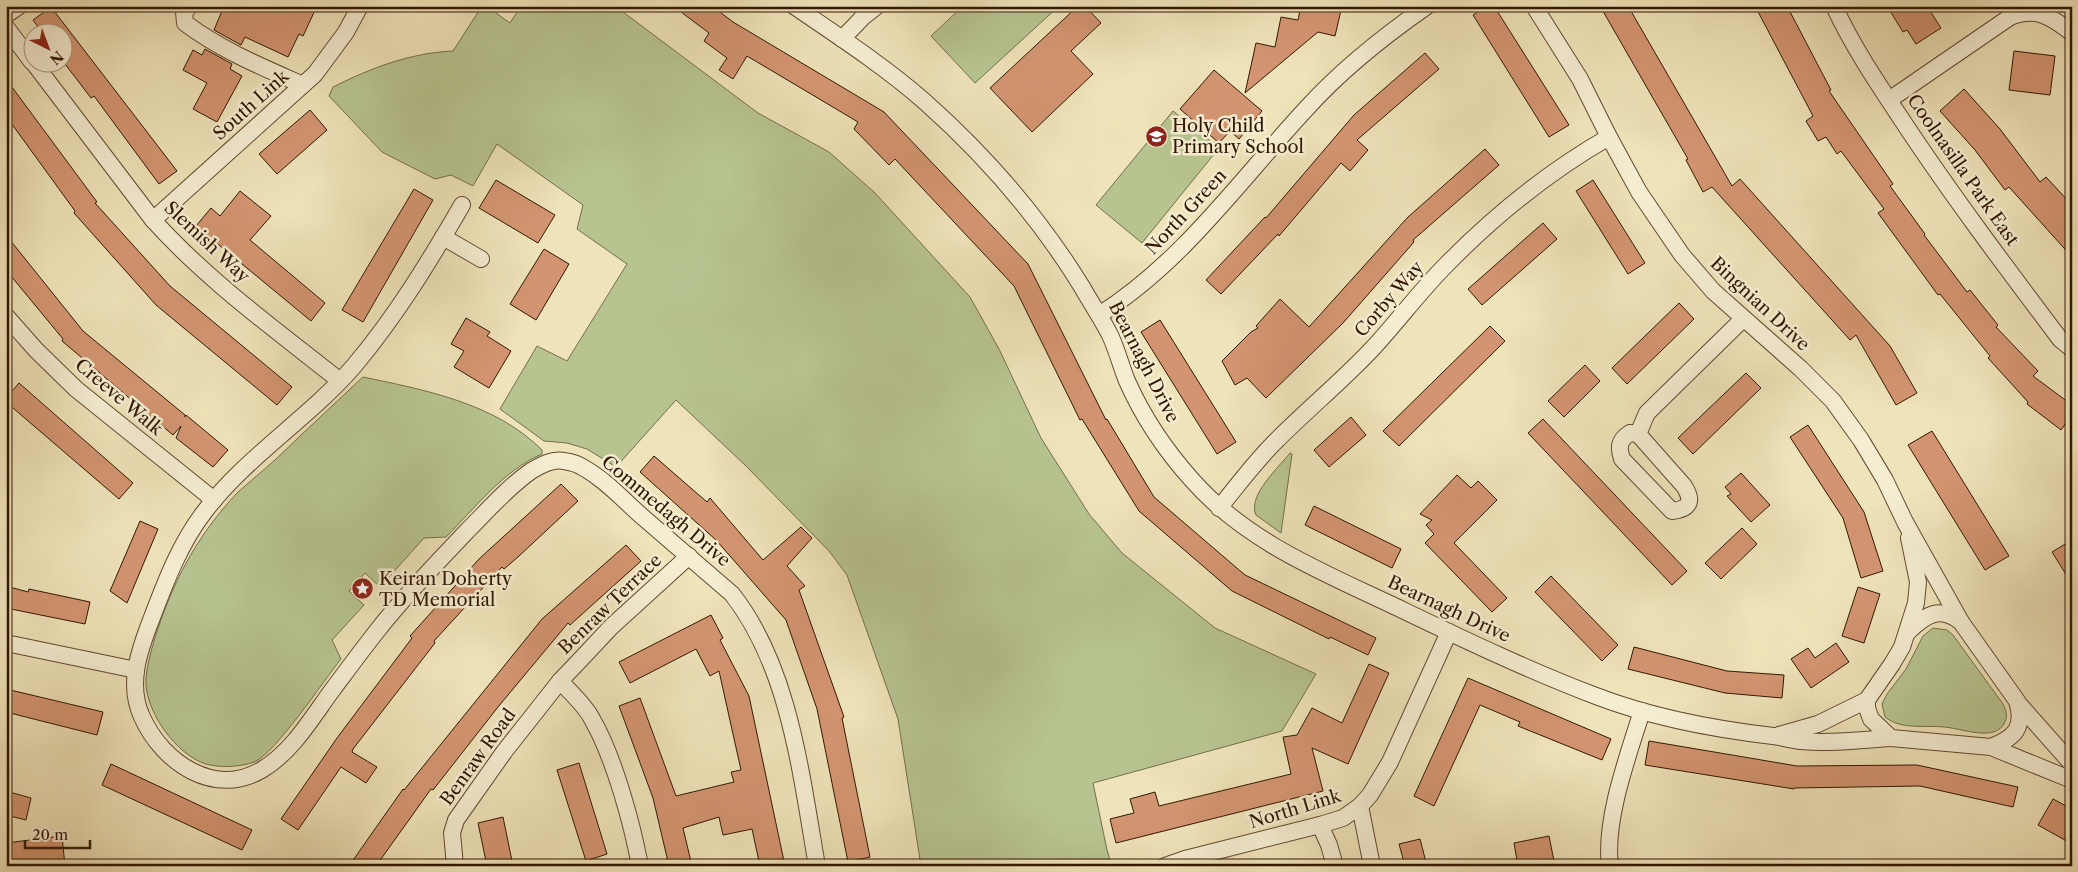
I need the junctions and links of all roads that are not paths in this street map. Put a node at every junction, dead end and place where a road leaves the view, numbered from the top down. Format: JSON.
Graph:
{"nodes":[{"id":1,"x":19,"y":6,"type":"edge"},
{"id":2,"x":190,"y":6,"type":"edge"},
{"id":3,"x":360,"y":6,"type":"edge"},
{"id":4,"x":794,"y":6,"type":"edge"},
{"id":5,"x":877,"y":6,"type":"edge"},
{"id":6,"x":1427,"y":6,"type":"edge"},
{"id":7,"x":1534,"y":6,"type":"edge"},
{"id":8,"x":1834,"y":6,"type":"edge"},
{"id":9,"x":6,"y":15,"type":"edge"},
{"id":10,"x":6,"y":27,"type":"edge"},
{"id":11,"x":2072,"y":33,"type":"edge"},
{"id":12,"x":842,"y":38,"type":"junction"},
{"id":13,"x":22,"y":48,"type":"edge"},
{"id":14,"x":41,"y":72,"type":"edge"},
{"id":15,"x":303,"y":85,"type":"junction"},
{"id":16,"x":1889,"y":100,"type":"junction"},
{"id":17,"x":1609,"y":138,"type":"junction"},
{"id":18,"x":462,"y":205,"type":"dead end"},
{"id":19,"x":152,"y":220,"type":"junction"},
{"id":20,"x":443,"y":237,"type":"junction"},
{"id":21,"x":480,"y":259,"type":"dead end"},
{"id":22,"x":1099,"y":315,"type":"junction"},
{"id":23,"x":6,"y":316,"type":"edge"},
{"id":24,"x":1743,"y":319,"type":"junction"},
{"id":25,"x":2072,"y":349,"type":"edge"},
{"id":26,"x":340,"y":381,"type":"junction"},
{"id":27,"x":1638,"y":434,"type":"junction"},
{"id":28,"x":214,"y":500,"type":"junction"},
{"id":29,"x":1218,"y":508,"type":"junction"},
{"id":30,"x":1905,"y":522,"type":"junction"},
{"id":31,"x":688,"y":556,"type":"junction"},
{"id":32,"x":1961,"y":622,"type":"junction"},
{"id":33,"x":1450,"y":632,"type":"junction"},
{"id":34,"x":1908,"y":632,"type":"junction"},
{"id":35,"x":6,"y":643,"type":"edge"},
{"id":36,"x":136,"y":670,"type":"junction"},
{"id":37,"x":560,"y":681,"type":"junction"},
{"id":38,"x":1867,"y":700,"type":"junction"},
{"id":39,"x":2017,"y":701,"type":"junction"},
{"id":40,"x":1642,"y":711,"type":"junction"},
{"id":41,"x":1772,"y":736,"type":"junction"},
{"id":42,"x":1891,"y":738,"type":"junction"},
{"id":43,"x":1991,"y":747,"type":"junction"},
{"id":44,"x":2072,"y":764,"type":"edge"},
{"id":45,"x":2072,"y":780,"type":"edge"},
{"id":46,"x":1360,"y":806,"type":"junction"},
{"id":47,"x":1320,"y":825,"type":"junction"},
{"id":48,"x":455,"y":866,"type":"edge"},
{"id":49,"x":640,"y":866,"type":"edge"},
{"id":50,"x":817,"y":866,"type":"edge"},
{"id":51,"x":1166,"y":866,"type":"edge"},
{"id":52,"x":1335,"y":866,"type":"edge"},
{"id":53,"x":1372,"y":866,"type":"edge"},
{"id":54,"x":1610,"y":866,"type":"edge"}],
"edges":[{"from":1,"to":9,"type":"street"},
{"from":2,"to":15,"type":"street"},
{"from":3,"to":15,"type":"street","name":"South Link"},
{"from":4,"to":12,"type":"street","name":"Bearnagh Drive"},
{"from":5,"to":12,"type":"street"},
{"from":6,"to":22,"type":"street","name":"North Green"},
{"from":7,"to":17,"type":"street","name":"Bingnian Drive"},
{"from":8,"to":16,"type":"street","name":"Coolnasilla Park East"},
{"from":10,"to":13,"type":"street","name":"Slemish Way"},
{"from":11,"to":16,"type":"street"},
{"from":12,"to":22,"type":"street","name":"Bearnagh Drive"},
{"from":14,"to":19,"type":"street","name":"Slemish Way"},
{"from":15,"to":19,"type":"street","name":"South Link"},
{"from":16,"to":25,"type":"street","name":"Coolnasilla Park East"},
{"from":17,"to":24,"type":"street","name":"Bingnian Drive"},
{"from":17,"to":29,"type":"street","name":"Corby Way"},
{"from":18,"to":20,"type":"street"},
{"from":19,"to":26,"type":"street","name":"Slemish Way"},
{"from":20,"to":21,"type":"street"},
{"from":20,"to":26,"type":"street"},
{"from":22,"to":29,"type":"street","name":"Bearnagh Drive"},
{"from":23,"to":28,"type":"street","name":"Creeve Walk"},
{"from":24,"to":27,"type":"street"},
{"from":24,"to":30,"type":"street","name":"Bingnian Drive"},
{"from":26,"to":28,"type":"street"},
{"from":27,"to":27,"type":"street"},
{"from":28,"to":36,"type":"street"},
{"from":29,"to":33,"type":"street","name":"Bearnagh Drive"},
{"from":30,"to":32,"type":"street","name":"Bingnian Drive"},
{"from":30,"to":34,"type":"street","name":"Bingnian Drive"},
{"from":31,"to":36,"type":"street","name":"Commedagh Drive"},
{"from":31,"to":37,"type":"street","name":"Benraw Terrace"},
{"from":31,"to":50,"type":"street","name":"Commedagh Drive"},
{"from":32,"to":34,"type":"street"},
{"from":32,"to":39,"type":"street"},
{"from":33,"to":40,"type":"street","name":"Bearnagh Drive"},
{"from":33,"to":46,"type":"street","name":"North Link"},
{"from":34,"to":38,"type":"street"},
{"from":35,"to":36,"type":"street"},
{"from":37,"to":48,"type":"street","name":"Benraw Road"},
{"from":37,"to":49,"type":"street"},
{"from":38,"to":41,"type":"street","name":"Bearnagh Drive"},
{"from":38,"to":42,"type":"street"},
{"from":39,"to":43,"type":"street"},
{"from":39,"to":44,"type":"street"},
{"from":40,"to":41,"type":"street","name":"Bearnagh Drive"},
{"from":40,"to":54,"type":"street"},
{"from":41,"to":42,"type":"street","name":"Bearnagh Drive"},
{"from":42,"to":43,"type":"street"},
{"from":43,"to":45,"type":"street"},
{"from":46,"to":47,"type":"street","name":"North Link"},
{"from":46,"to":53,"type":"street"},
{"from":47,"to":51,"type":"street","name":"North Link"},
{"from":47,"to":52,"type":"street"}]}
